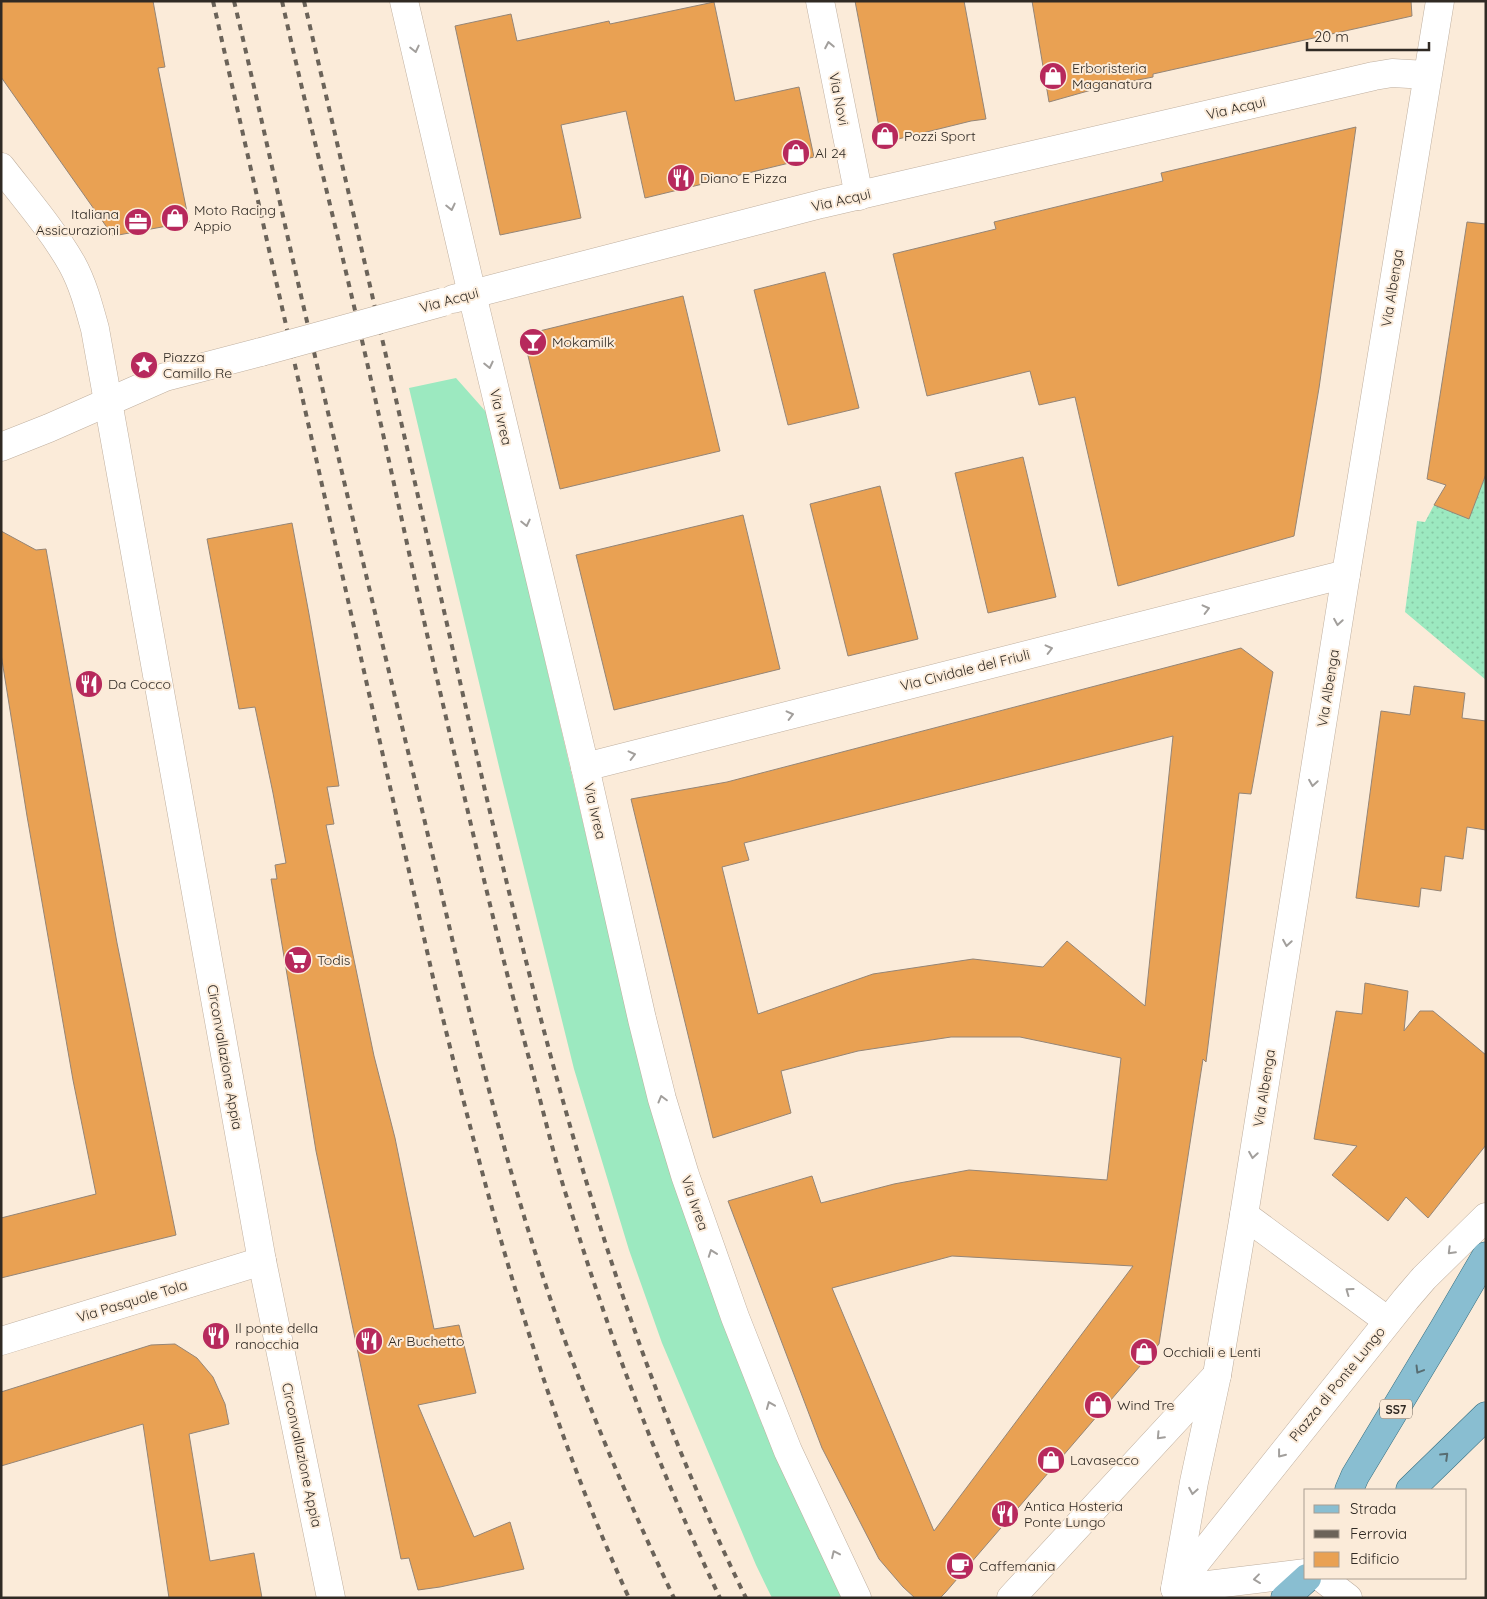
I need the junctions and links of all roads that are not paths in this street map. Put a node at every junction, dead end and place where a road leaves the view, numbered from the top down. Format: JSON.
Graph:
{"nodes":[{"id":1,"x":404,"y":1,"type":"edge"},
{"id":2,"x":820,"y":1,"type":"edge"},
{"id":3,"x":1440,"y":1,"type":"edge"},
{"id":4,"x":1427,"y":75,"type":"junction"},
{"id":5,"x":1,"y":167,"type":"edge"},
{"id":6,"x":859,"y":196,"type":"junction"},
{"id":7,"x":472,"y":294,"type":"junction"},
{"id":8,"x":108,"y":402,"type":"junction"},
{"id":9,"x":7,"y":445,"type":"edge"},
{"id":10,"x":1346,"y":574,"type":"junction"},
{"id":11,"x":585,"y":767,"type":"junction"},
{"id":12,"x":1244,"y":1215,"type":"junction"},
{"id":13,"x":1486,"y":1217,"type":"edge"},
{"id":14,"x":1486,"y":1256,"type":"edge"},
{"id":15,"x":262,"y":1261,"type":"junction"},
{"id":16,"x":1388,"y":1321,"type":"junction"},
{"id":17,"x":1,"y":1341,"type":"edge"},
{"id":18,"x":1216,"y":1375,"type":"junction"},
{"id":19,"x":1486,"y":1416,"type":"edge"},
{"id":20,"x":1350,"y":1489,"type":"edge"},
{"id":21,"x":1411,"y":1489,"type":"edge"},
{"id":22,"x":1304,"y":1573,"type":"edge"},
{"id":23,"x":1306,"y":1579,"type":"edge"},
{"id":24,"x":1311,"y":1579,"type":"edge"},
{"id":25,"x":1323,"y":1579,"type":"edge"},
{"id":26,"x":1171,"y":1593,"type":"edge"},
{"id":27,"x":331,"y":1598,"type":"edge"},
{"id":28,"x":857,"y":1598,"type":"edge"},
{"id":29,"x":1011,"y":1598,"type":"edge"},
{"id":30,"x":1285,"y":1598,"type":"edge"},
{"id":31,"x":1302,"y":1598,"type":"edge"},
{"id":32,"x":1348,"y":1598,"type":"edge"}],
"edges":[{"from":1,"to":7,"type":"street","name":"Via Ivrea","one_way":true},
{"from":6,"to":2,"type":"street","name":"Via Novi","one_way":true},
{"from":3,"to":4,"type":"street","name":"Via Albenga"},
{"from":4,"to":6,"type":"street","name":"Via Acqui"},
{"from":4,"to":10,"type":"street","name":"Via Albenga"},
{"from":5,"to":8,"type":"street"},
{"from":6,"to":7,"type":"street","name":"Via Acqui"},
{"from":7,"to":8,"type":"street","name":"Via Acqui","bridge":true},
{"from":7,"to":11,"type":"street","name":"Via Ivrea","one_way":true},
{"from":8,"to":9,"type":"street"},
{"from":8,"to":15,"type":"street","name":"Circonvallazione Appia"},
{"from":11,"to":10,"type":"street","name":"Via Cividale del Friuli","one_way":true},
{"from":10,"to":12,"type":"street","name":"Via Albenga","one_way":true},
{"from":28,"to":11,"type":"street","name":"Via Ivrea","one_way":true},
{"from":16,"to":12,"type":"street","name":"Piazza di Ponte Lungo","one_way":true},
{"from":12,"to":18,"type":"street","name":"Via Albenga"},
{"from":13,"to":16,"type":"street","one_way":true},
{"from":14,"to":20,"type":"main road","number":"SS7","one_way":true},
{"from":15,"to":17,"type":"street","name":"Via Pasquale Tola"},
{"from":15,"to":27,"type":"street","name":"Circonvallazione Appia"},
{"from":16,"to":26,"type":"street","name":"Piazza di Ponte Lungo","one_way":true},
{"from":18,"to":26,"type":"street","one_way":true},
{"from":18,"to":29,"type":"street","one_way":true},
{"from":21,"to":19,"type":"main road","one_way":true},
{"from":22,"to":26,"type":"street","one_way":true},
{"from":23,"to":30,"type":"main road"},
{"from":24,"to":31,"type":"street"},
{"from":25,"to":32,"type":"street"}]}
